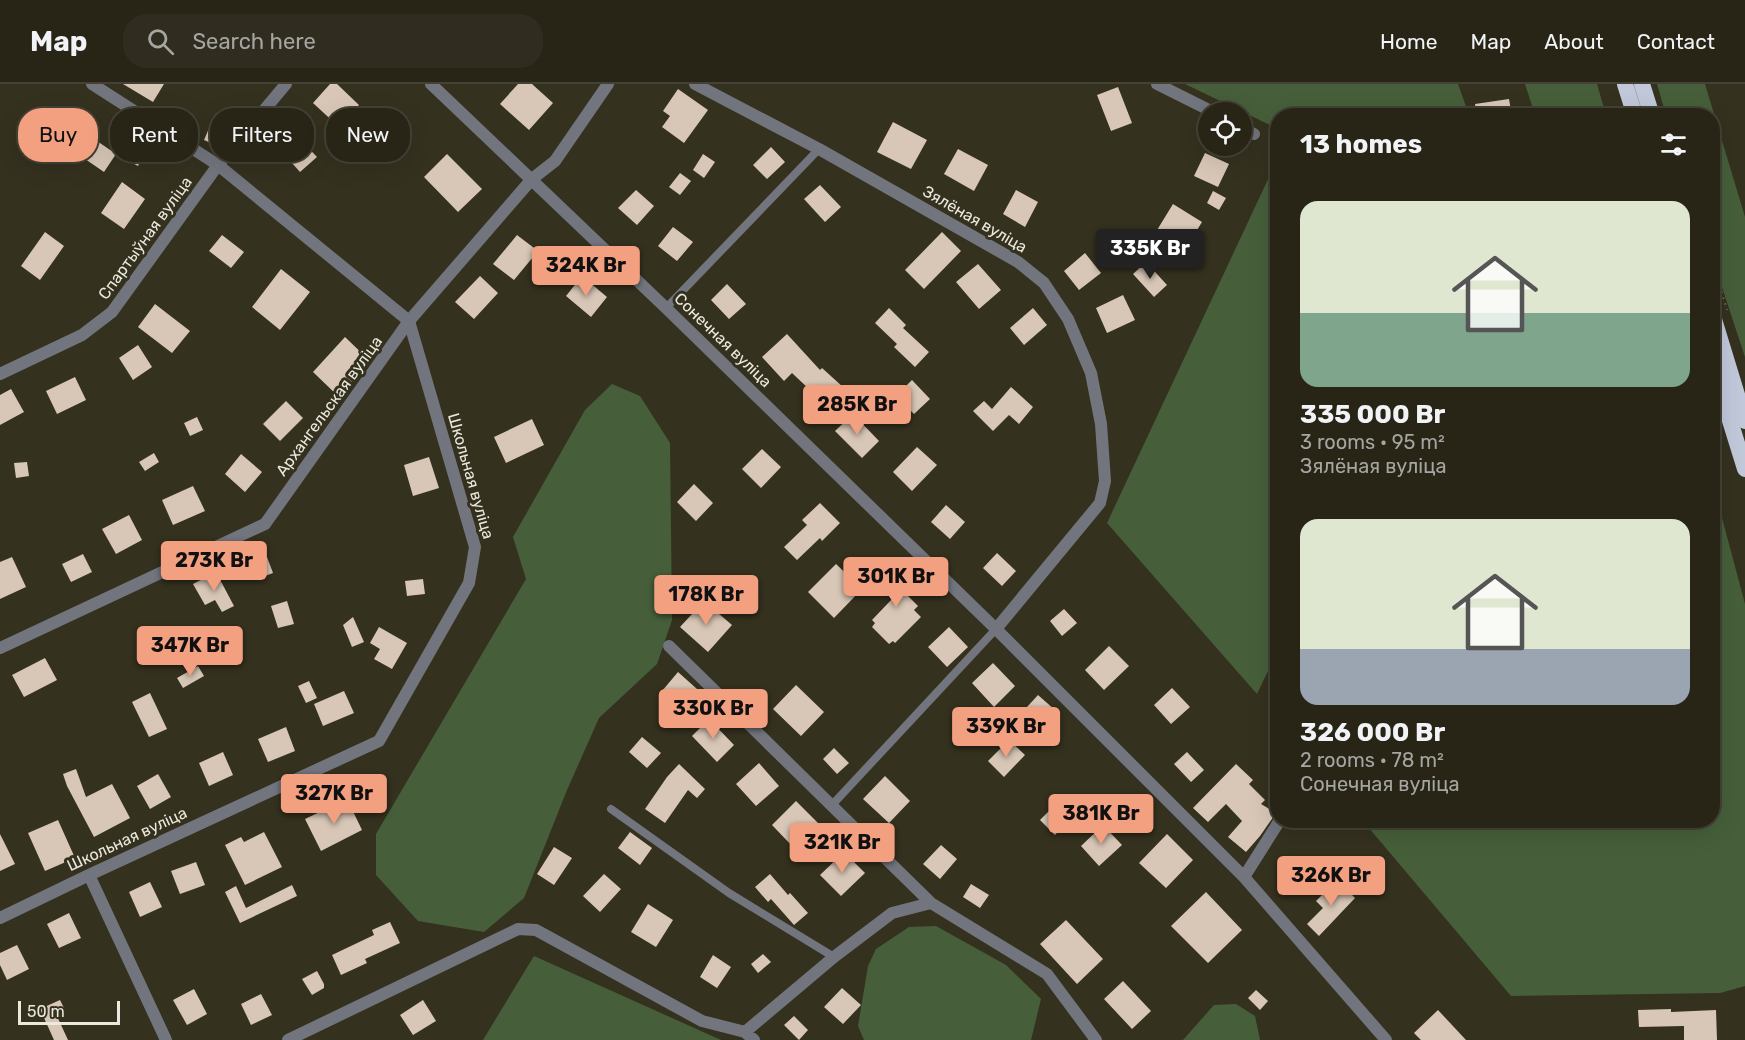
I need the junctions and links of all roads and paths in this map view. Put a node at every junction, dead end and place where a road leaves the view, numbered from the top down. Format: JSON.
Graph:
{"nodes":[{"id":1,"x":92,"y":84,"type":"edge"},
{"id":2,"x":286,"y":84,"type":"edge"},
{"id":3,"x":431,"y":84,"type":"edge"},
{"id":4,"x":608,"y":84,"type":"edge"},
{"id":5,"x":695,"y":84,"type":"edge"},
{"id":6,"x":1157,"y":84,"type":"edge"},
{"id":7,"x":1625,"y":84,"type":"edge"},
{"id":8,"x":1642,"y":84,"type":"edge"},
{"id":9,"x":1198,"y":104,"type":"edge"},
{"id":10,"x":1632,"y":108,"type":"edge"},
{"id":11,"x":1650,"y":108,"type":"edge"},
{"id":12,"x":819,"y":149,"type":"junction"},
{"id":13,"x":218,"y":165,"type":"junction"},
{"id":14,"x":532,"y":179,"type":"junction"},
{"id":15,"x":666,"y":308,"type":"junction"},
{"id":16,"x":410,"y":321,"type":"junction"},
{"id":17,"x":1720,"y":339,"type":"edge"},
{"id":18,"x":0,"y":374,"type":"edge"},
{"id":19,"x":1720,"y":389,"type":"edge"},
{"id":20,"x":1745,"y":421,"type":"edge"},
{"id":21,"x":1745,"y":469,"type":"edge"},
{"id":22,"x":996,"y":629,"type":"junction"},
{"id":23,"x":669,"y":646,"type":"dead end"},
{"id":24,"x":0,"y":648,"type":"edge"},
{"id":25,"x":832,"y":805,"type":"junction"},
{"id":26,"x":611,"y":809,"type":"dead end"},
{"id":27,"x":1275,"y":828,"type":"edge"},
{"id":28,"x":89,"y":875,"type":"junction"},
{"id":29,"x":1244,"y":877,"type":"junction"},
{"id":30,"x":932,"y":903,"type":"junction"},
{"id":31,"x":0,"y":918,"type":"edge"},
{"id":32,"x":834,"y":957,"type":"junction"},
{"id":33,"x":750,"y":1036,"type":"edge"},
{"id":34,"x":166,"y":1040,"type":"edge"},
{"id":35,"x":288,"y":1040,"type":"edge"},
{"id":36,"x":1096,"y":1040,"type":"edge"},
{"id":37,"x":1386,"y":1040,"type":"edge"}],
"edges":[{"from":1,"to":13,"type":"street"},
{"from":2,"to":13,"type":"street","name":"Спартыўная вуліца"},
{"from":3,"to":14,"type":"street","name":"Сонечная вуліца"},
{"from":4,"to":14,"type":"street","name":"Архангельская вуліца"},
{"from":5,"to":12,"type":"street","name":"Зялёная вуліца"},
{"from":6,"to":9,"type":"street"},
{"from":7,"to":10,"type":"highway"},
{"from":8,"to":11,"type":"highway"},
{"from":12,"to":15,"type":"lane"},
{"from":12,"to":22,"type":"street","name":"Зялёная вуліца"},
{"from":13,"to":16,"type":"street"},
{"from":13,"to":18,"type":"street","name":"Спартыўная вуліца"},
{"from":14,"to":15,"type":"street","name":"Сонечная вуліца"},
{"from":14,"to":16,"type":"street","name":"Архангельская вуліца"},
{"from":15,"to":22,"type":"street","name":"Сонечная вуліца"},
{"from":16,"to":24,"type":"street","name":"Архангельская вуліца"},
{"from":16,"to":28,"type":"street","name":"Школьная вуліца"},
{"from":17,"to":20,"type":"highway"},
{"from":19,"to":21,"type":"highway"},
{"from":22,"to":25,"type":"lane"},
{"from":22,"to":29,"type":"street","name":"Сонечная вуліца"},
{"from":23,"to":25,"type":"street"},
{"from":25,"to":30,"type":"street"},
{"from":26,"to":32,"type":"lane"},
{"from":27,"to":29,"type":"street"},
{"from":28,"to":31,"type":"street","name":"Школьная вуліца"},
{"from":28,"to":34,"type":"street"},
{"from":29,"to":37,"type":"street","name":"Сонечная вуліца"},
{"from":30,"to":32,"type":"street"},
{"from":30,"to":36,"type":"street"},
{"from":32,"to":33,"type":"street"},
{"from":33,"to":35,"type":"street"}]}
